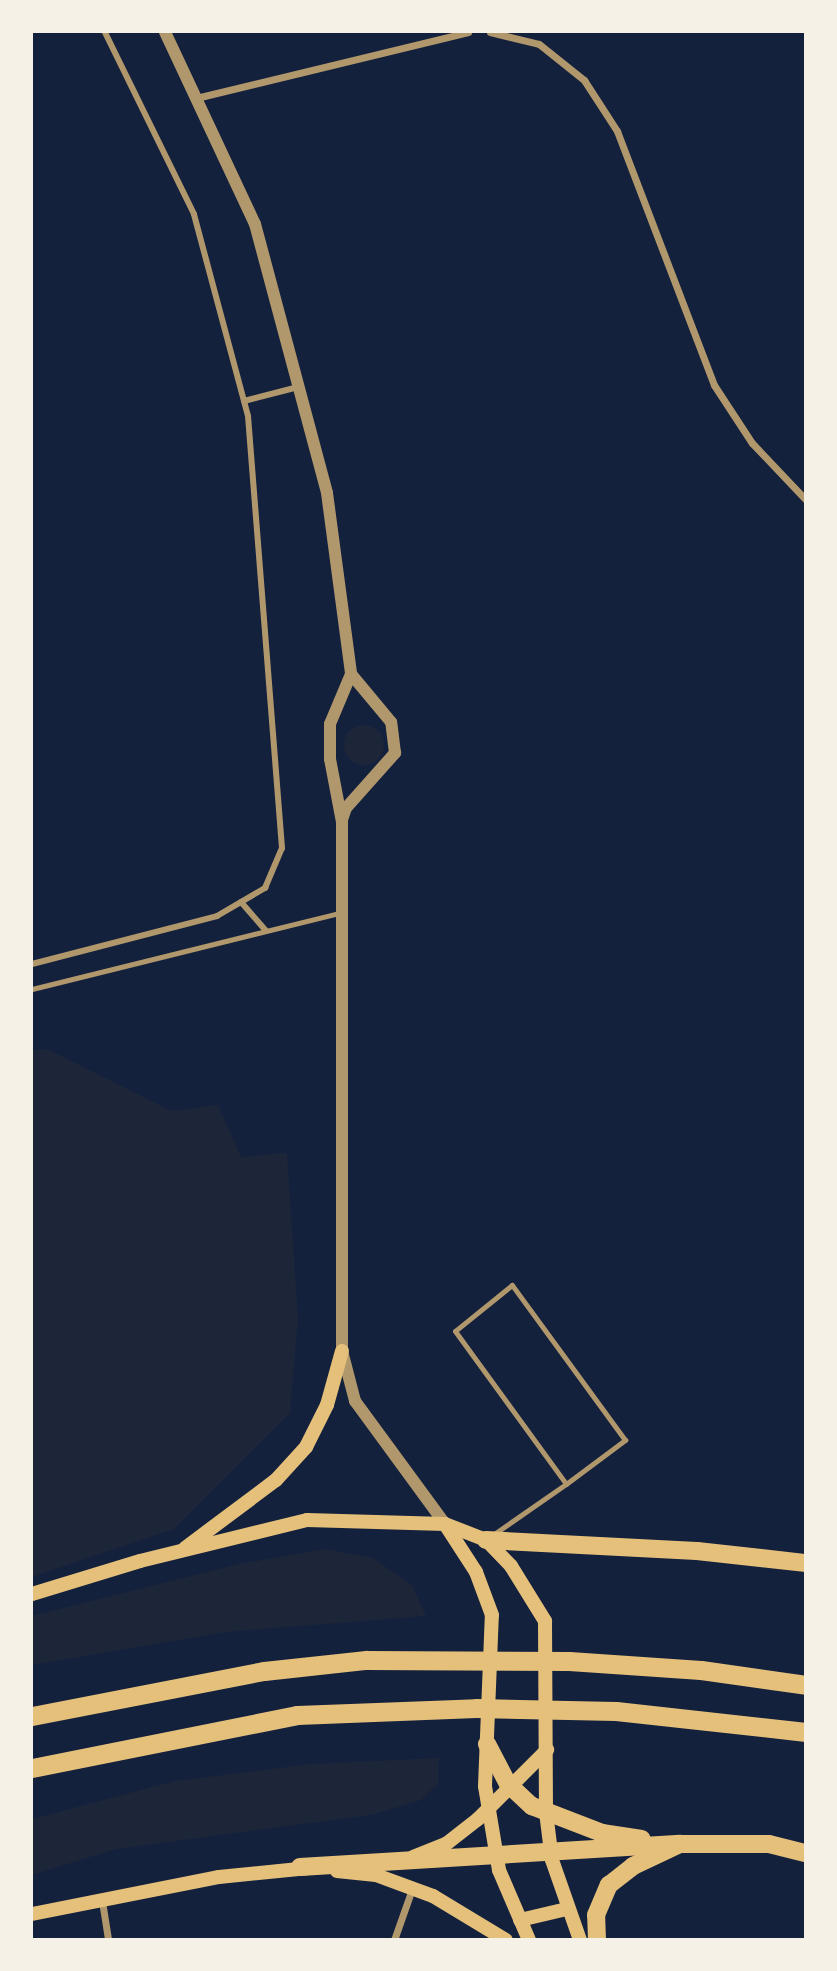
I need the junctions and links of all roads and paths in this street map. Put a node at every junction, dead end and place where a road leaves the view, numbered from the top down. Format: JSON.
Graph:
{"nodes":[{"id":1,"x":105,"y":32,"type":"edge"},
{"id":2,"x":165,"y":32,"type":"edge"},
{"id":3,"x":468,"y":32,"type":"edge"},
{"id":4,"x":490,"y":32,"type":"edge"},
{"id":5,"x":196,"y":98,"type":"junction"},
{"id":6,"x":298,"y":387,"type":"junction"},
{"id":7,"x":244,"y":401,"type":"junction"},
{"id":8,"x":806,"y":500,"type":"edge"},
{"id":9,"x":351,"y":674,"type":"junction"},
{"id":10,"x":342,"y":822,"type":"junction"},
{"id":11,"x":241,"y":902,"type":"junction"},
{"id":12,"x":342,"y":912,"type":"junction"},
{"id":13,"x":266,"y":931,"type":"junction"},
{"id":14,"x":32,"y":964,"type":"edge"},
{"id":15,"x":32,"y":989,"type":"edge"},
{"id":16,"x":342,"y":1351,"type":"junction"},
{"id":17,"x":566,"y":1484,"type":"junction"},
{"id":18,"x":445,"y":1524,"type":"junction"},
{"id":19,"x":486,"y":1540,"type":"junction"},
{"id":20,"x":180,"y":1551,"type":"junction"},
{"id":21,"x":806,"y":1563,"type":"edge"},
{"id":22,"x":32,"y":1594,"type":"edge"},
{"id":23,"x":805,"y":1685,"type":"edge"},
{"id":24,"x":32,"y":1716,"type":"edge"},
{"id":25,"x":802,"y":1731,"type":"edge"},
{"id":26,"x":487,"y":1744,"type":"junction"},
{"id":27,"x":547,"y":1750,"type":"junction"},
{"id":28,"x":32,"y":1768,"type":"edge"},
{"id":29,"x":512,"y":1787,"type":"junction"},
{"id":30,"x":489,"y":1809,"type":"junction"},
{"id":31,"x":546,"y":1812,"type":"junction"},
{"id":32,"x":680,"y":1844,"type":"junction"},
{"id":33,"x":551,"y":1853,"type":"junction"},
{"id":34,"x":806,"y":1853,"type":"edge"},
{"id":35,"x":498,"y":1858,"type":"junction"},
{"id":36,"x":402,"y":1861,"type":"junction"},
{"id":37,"x":300,"y":1867,"type":"junction"},
{"id":38,"x":412,"y":1889,"type":"junction"},
{"id":39,"x":102,"y":1900,"type":"junction"},
{"id":40,"x":567,"y":1909,"type":"junction"},
{"id":41,"x":32,"y":1914,"type":"edge"},
{"id":42,"x":520,"y":1920,"type":"junction"},
{"id":43,"x":108,"y":1940,"type":"edge"},
{"id":44,"x":394,"y":1940,"type":"edge"},
{"id":45,"x":506,"y":1940,"type":"edge"},
{"id":46,"x":529,"y":1940,"type":"edge"},
{"id":47,"x":580,"y":1940,"type":"edge"},
{"id":48,"x":597,"y":1940,"type":"edge"}],
"edges":[{"from":1,"to":7,"type":"street"},
{"from":2,"to":5,"type":"street"},
{"from":3,"to":5,"type":"street"},
{"from":4,"to":8,"type":"street"},
{"from":5,"to":6,"type":"street"},
{"from":6,"to":7,"type":"street"},
{"from":6,"to":9,"type":"street"},
{"from":7,"to":11,"type":"street"},
{"from":9,"to":10,"type":"street"},
{"from":9,"to":10,"type":"street"},
{"from":10,"to":12,"type":"street"},
{"from":11,"to":13,"type":"street"},
{"from":11,"to":14,"type":"street"},
{"from":12,"to":13,"type":"lane"},
{"from":12,"to":16,"type":"street"},
{"from":13,"to":15,"type":"lane"},
{"from":16,"to":18,"type":"street"},
{"from":16,"to":20,"type":"main road"},
{"from":17,"to":17,"type":"lane"},
{"from":17,"to":19,"type":"lane"},
{"from":18,"to":19,"type":"main road"},
{"from":18,"to":20,"type":"main road"},
{"from":18,"to":26,"type":"main road"},
{"from":19,"to":21,"type":"main road"},
{"from":19,"to":27,"type":"main road"},
{"from":20,"to":22,"type":"main road"},
{"from":23,"to":24,"type":"highway"},
{"from":25,"to":28,"type":"highway"},
{"from":26,"to":29,"type":"main road"},
{"from":26,"to":30,"type":"main road"},
{"from":27,"to":29,"type":"main road"},
{"from":27,"to":31,"type":"main road"},
{"from":29,"to":30,"type":"main road"},
{"from":29,"to":31,"type":"main road"},
{"from":30,"to":35,"type":"main road"},
{"from":30,"to":36,"type":"main road"},
{"from":31,"to":32,"type":"main road"},
{"from":31,"to":33,"type":"main road"},
{"from":32,"to":33,"type":"main road"},
{"from":32,"to":34,"type":"main road"},
{"from":32,"to":48,"type":"main road"},
{"from":33,"to":35,"type":"main road"},
{"from":33,"to":40,"type":"main road"},
{"from":35,"to":36,"type":"main road"},
{"from":35,"to":42,"type":"main road"},
{"from":36,"to":37,"type":"main road"},
{"from":37,"to":38,"type":"main road"},
{"from":37,"to":39,"type":"main road"},
{"from":38,"to":44,"type":"street"},
{"from":38,"to":45,"type":"main road"},
{"from":39,"to":41,"type":"main road"},
{"from":39,"to":43,"type":"street"},
{"from":40,"to":42,"type":"main road"},
{"from":40,"to":47,"type":"main road"},
{"from":42,"to":46,"type":"main road"}]}
